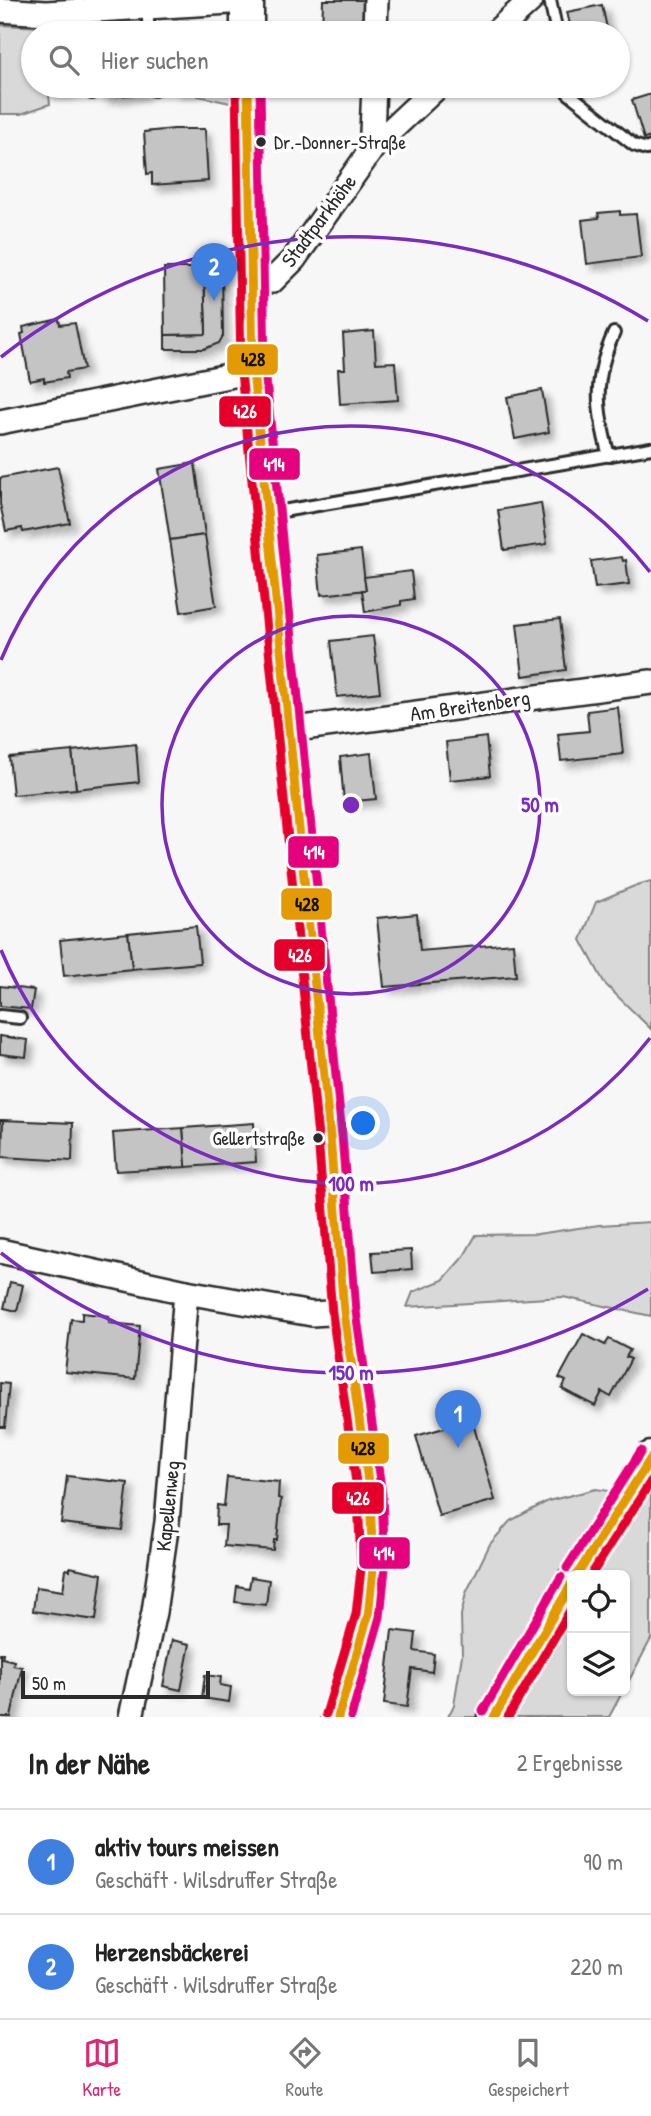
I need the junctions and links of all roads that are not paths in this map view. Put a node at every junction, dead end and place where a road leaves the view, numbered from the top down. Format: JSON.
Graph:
{"nodes":[{"id":1,"x":247,"y":0,"type":"edge"},
{"id":2,"x":376,"y":0,"type":"edge"},
{"id":3,"x":531,"y":0,"type":"edge"},
{"id":4,"x":550,"y":0,"type":"edge"},
{"id":5,"x":147,"y":6,"type":"junction"},
{"id":6,"x":0,"y":10,"type":"edge"},
{"id":7,"x":84,"y":10,"type":"junction"},
{"id":8,"x":85,"y":21,"type":"edge"},
{"id":9,"x":148,"y":21,"type":"edge"},
{"id":10,"x":247,"y":21,"type":"edge"},
{"id":11,"x":375,"y":21,"type":"edge"},
{"id":12,"x":508,"y":21,"type":"edge"},
{"id":13,"x":554,"y":21,"type":"edge"},
{"id":14,"x":248,"y":98,"type":"edge"},
{"id":15,"x":373,"y":98,"type":"edge"},
{"id":16,"x":425,"y":98,"type":"edge"},
{"id":17,"x":574,"y":98,"type":"edge"},
{"id":18,"x":374,"y":146,"type":"junction"},
{"id":19,"x":651,"y":147,"type":"edge"},
{"id":20,"x":251,"y":281,"type":"junction"},
{"id":21,"x":614,"y":332,"type":"dead end"},
{"id":22,"x":253,"y":370,"type":"junction"},
{"id":23,"x":0,"y":422,"type":"edge"},
{"id":24,"x":651,"y":448,"type":"edge"},
{"id":25,"x":609,"y":456,"type":"junction"},
{"id":26,"x":268,"y":513,"type":"junction"},
{"id":27,"x":651,"y":681,"type":"edge"},
{"id":28,"x":288,"y":730,"type":"junction"},
{"id":29,"x":0,"y":1016,"type":"edge"},
{"id":30,"x":20,"y":1018,"type":"dead end"},
{"id":31,"x":0,"y":1251,"type":"edge"},
{"id":32,"x":186,"y":1292,"type":"junction"},
{"id":33,"x":344,"y":1312,"type":"junction"},
{"id":34,"x":651,"y":1458,"type":"edge"},
{"id":35,"x":580,"y":1570,"type":"edge"},
{"id":36,"x":567,"y":1592,"type":"edge"},
{"id":37,"x":131,"y":1717,"type":"edge"},
{"id":38,"x":338,"y":1717,"type":"edge"},
{"id":39,"x":494,"y":1717,"type":"edge"}],
"edges":[{"from":1,"to":5,"type":"street"},
{"from":1,"to":10,"type":"main road"},
{"from":2,"to":11,"type":"street"},
{"from":3,"to":12,"type":"street"},
{"from":4,"to":13,"type":"lane"},
{"from":5,"to":7,"type":"street"},
{"from":5,"to":9,"type":"lane"},
{"from":6,"to":7,"type":"street"},
{"from":7,"to":8,"type":"lane"},
{"from":14,"to":20,"type":"main road"},
{"from":15,"to":18,"type":"street"},
{"from":16,"to":18,"type":"street","name":"Stadtparkhöhe"},
{"from":17,"to":19,"type":"lane"},
{"from":18,"to":20,"type":"street","name":"Stadtparkhöhe"},
{"from":20,"to":22,"type":"main road"},
{"from":21,"to":25,"type":"lane"},
{"from":22,"to":23,"type":"street"},
{"from":22,"to":26,"type":"main road"},
{"from":24,"to":25,"type":"lane"},
{"from":25,"to":26,"type":"lane"},
{"from":26,"to":28,"type":"main road"},
{"from":27,"to":28,"type":"street","name":"Am Breitenberg"},
{"from":28,"to":33,"type":"main road"},
{"from":29,"to":30,"type":"lane"},
{"from":31,"to":32,"type":"street"},
{"from":32,"to":33,"type":"street"},
{"from":32,"to":37,"type":"street","name":"Kapellenweg"},
{"from":33,"to":38,"type":"main road"},
{"from":34,"to":35,"type":"main road"},
{"from":36,"to":39,"type":"main road"}]}
